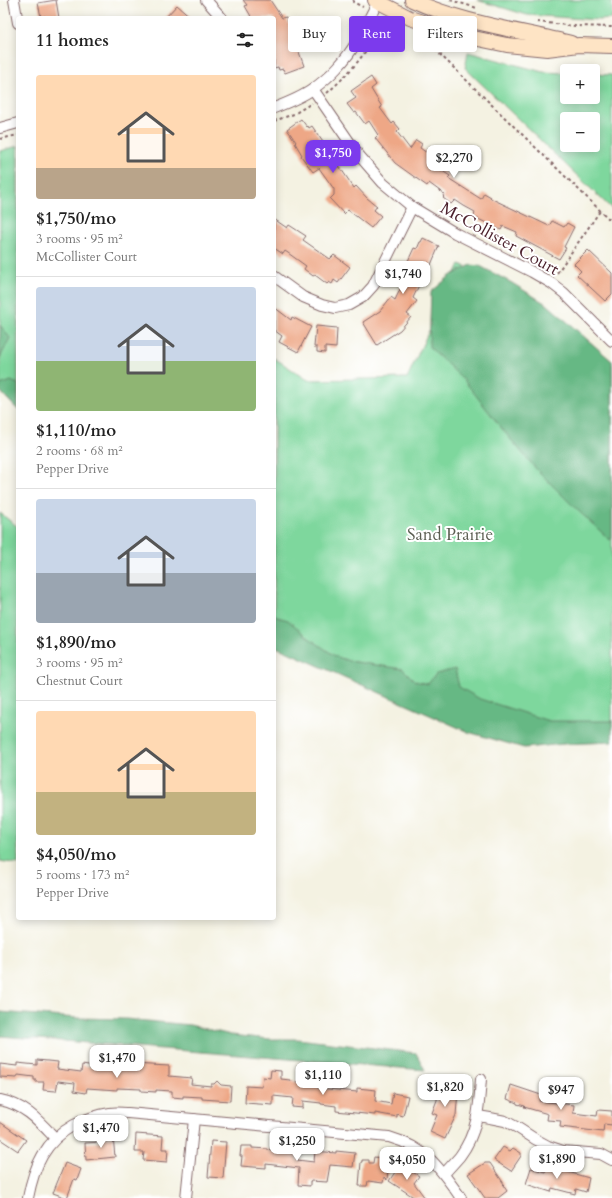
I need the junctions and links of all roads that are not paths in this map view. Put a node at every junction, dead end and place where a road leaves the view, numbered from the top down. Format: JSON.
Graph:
{"nodes":[{"id":1,"x":14,"y":0,"type":"edge"},
{"id":2,"x":206,"y":0,"type":"edge"},
{"id":3,"x":412,"y":0,"type":"edge"},
{"id":4,"x":376,"y":4,"type":"edge"},
{"id":5,"x":17,"y":16,"type":"edge"},
{"id":6,"x":220,"y":16,"type":"edge"},
{"id":7,"x":580,"y":45,"type":"junction"},
{"id":8,"x":612,"y":46,"type":"edge"},
{"id":9,"x":313,"y":89,"type":"junction"},
{"id":10,"x":276,"y":107,"type":"edge"},
{"id":11,"x":16,"y":124,"type":"edge"},
{"id":12,"x":0,"y":128,"type":"edge"},
{"id":13,"x":412,"y":207,"type":"junction"},
{"id":14,"x":276,"y":277,"type":"edge"},
{"id":15,"x":612,"y":340,"type":"edge"},
{"id":16,"x":481,"y":1079,"type":"dead end"},
{"id":17,"x":0,"y":1100,"type":"edge"},
{"id":18,"x":478,"y":1116,"type":"junction"},
{"id":19,"x":194,"y":1119,"type":"junction"},
{"id":20,"x":55,"y":1138,"type":"junction"},
{"id":21,"x":612,"y":1160,"type":"edge"},
{"id":22,"x":444,"y":1174,"type":"junction"},
{"id":23,"x":28,"y":1198,"type":"edge"},
{"id":24,"x":186,"y":1198,"type":"edge"},
{"id":25,"x":461,"y":1198,"type":"edge"}],
"edges":[{"from":1,"to":5,"type":"street"},
{"from":2,"to":6,"type":"street"},
{"from":3,"to":7,"type":"street"},
{"from":4,"to":7,"type":"street"},
{"from":4,"to":9,"type":"street"},
{"from":7,"to":8,"type":"street"},
{"from":9,"to":10,"type":"street"},
{"from":9,"to":13,"type":"street","name":"McCollister Court"},
{"from":11,"to":12,"type":"street"},
{"from":13,"to":14,"type":"street"},
{"from":13,"to":15,"type":"street","name":"McCollister Court"},
{"from":16,"to":18,"type":"street"},
{"from":17,"to":20,"type":"street"},
{"from":18,"to":21,"type":"street"},
{"from":18,"to":22,"type":"street"},
{"from":19,"to":20,"type":"street"},
{"from":19,"to":22,"type":"street"},
{"from":19,"to":24,"type":"street"},
{"from":20,"to":23,"type":"street"},
{"from":22,"to":25,"type":"street"}]}
